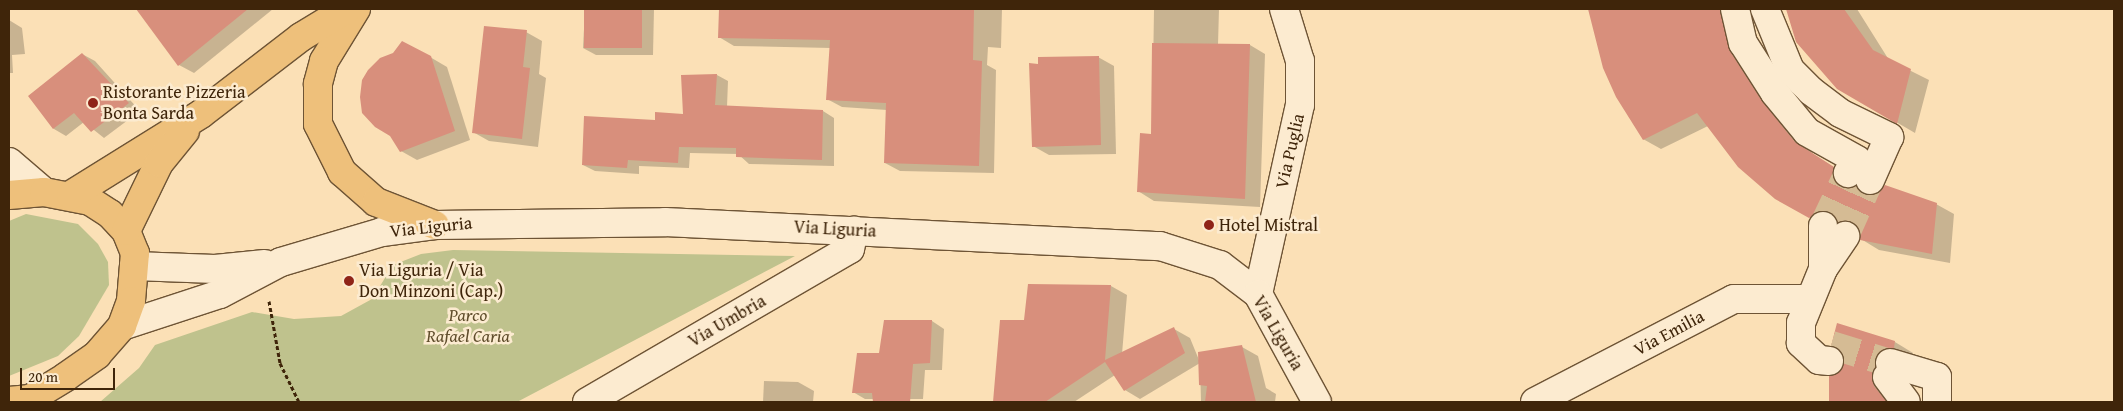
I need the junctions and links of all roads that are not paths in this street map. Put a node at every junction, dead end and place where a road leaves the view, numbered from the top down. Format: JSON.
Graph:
{"nodes":[{"id":1,"x":347,"y":9,"type":"edge"},
{"id":2,"x":356,"y":9,"type":"edge"},
{"id":3,"x":1284,"y":9,"type":"edge"},
{"id":4,"x":1735,"y":9,"type":"edge"},
{"id":5,"x":1765,"y":9,"type":"edge"},
{"id":6,"x":201,"y":114,"type":"junction"},
{"id":7,"x":9,"y":162,"type":"edge"},
{"id":8,"x":44,"y":192,"type":"junction"},
{"id":9,"x":9,"y":195,"type":"edge"},
{"id":10,"x":71,"y":195,"type":"junction"},
{"id":11,"x":434,"y":225,"type":"junction"},
{"id":12,"x":854,"y":230,"type":"junction"},
{"id":13,"x":126,"y":231,"type":"junction"},
{"id":14,"x":1834,"y":231,"type":"tunnel mouth"},
{"id":15,"x":281,"y":262,"type":"junction"},
{"id":16,"x":134,"y":266,"type":"junction"},
{"id":17,"x":1258,"y":294,"type":"junction"},
{"id":18,"x":1810,"y":299,"type":"junction"},
{"id":19,"x":122,"y":326,"type":"junction"},
{"id":20,"x":1830,"y":353,"type":"tunnel mouth"},
{"id":21,"x":9,"y":401,"type":"edge"},
{"id":22,"x":587,"y":402,"type":"edge"},
{"id":23,"x":1317,"y":402,"type":"edge"},
{"id":24,"x":1535,"y":402,"type":"edge"},
{"id":25,"x":1906,"y":402,"type":"edge"},
{"id":26,"x":1937,"y":402,"type":"edge"}],
"edges":[{"from":1,"to":6,"type":"main road"},
{"from":2,"to":11,"type":"main road"},
{"from":3,"to":17,"type":"street","name":"Via Puglia"},
{"from":4,"to":5,"type":"street"},
{"from":6,"to":10,"type":"main road"},
{"from":6,"to":13,"type":"main road"},
{"from":7,"to":8,"type":"street"},
{"from":8,"to":9,"type":"main road"},
{"from":8,"to":10,"type":"main road"},
{"from":10,"to":13,"type":"main road"},
{"from":11,"to":12,"type":"street","name":"Via Liguria"},
{"from":11,"to":15,"type":"street","name":"Via Liguria"},
{"from":12,"to":17,"type":"street","name":"Via Liguria"},
{"from":12,"to":22,"type":"street","name":"Via Umbria"},
{"from":13,"to":16,"type":"main road"},
{"from":14,"to":18,"type":"street"},
{"from":15,"to":16,"type":"street","name":"Via Liguria"},
{"from":15,"to":19,"type":"street","name":"Via Liguria"},
{"from":16,"to":19,"type":"main road"},
{"from":17,"to":23,"type":"street","name":"Via Liguria"},
{"from":18,"to":20,"type":"street"},
{"from":18,"to":24,"type":"street","name":"Via Emilia"},
{"from":19,"to":21,"type":"main road"},
{"from":25,"to":26,"type":"street"}]}
